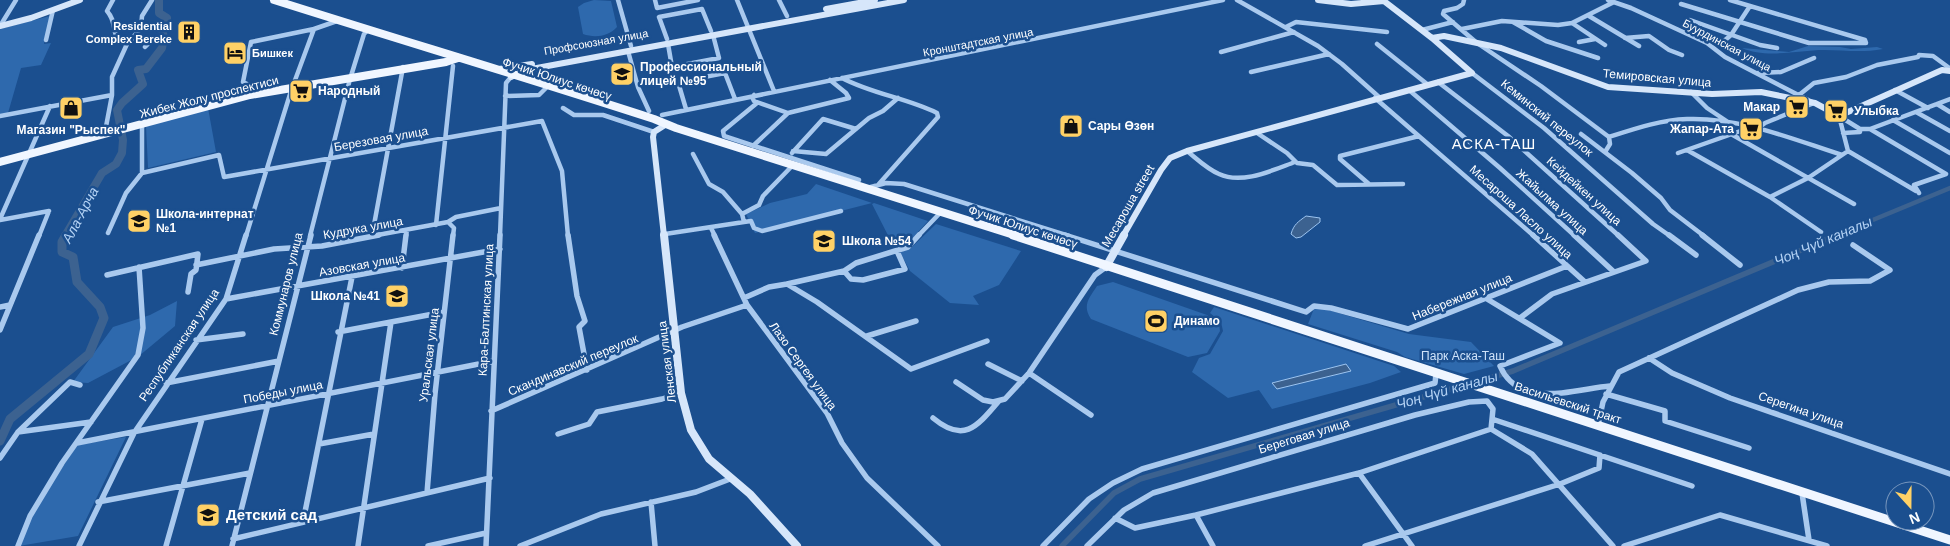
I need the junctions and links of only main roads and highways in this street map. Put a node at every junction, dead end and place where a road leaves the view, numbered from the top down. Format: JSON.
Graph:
{"nodes":[{"id":1,"x":274,"y":0,"type":"edge"},
{"id":2,"x":436,"y":52,"type":"junction"},
{"id":3,"x":454,"y":60,"type":"junction"},
{"id":4,"x":418,"y":64,"type":"junction"},
{"id":5,"x":403,"y":68,"type":"junction"},
{"id":6,"x":513,"y":75,"type":"junction"},
{"id":7,"x":293,"y":87,"type":"junction"},
{"id":8,"x":662,"y":121,"type":"junction"},
{"id":9,"x":127,"y":128,"type":"junction"},
{"id":10,"x":0,"y":161,"type":"edge"},
{"id":11,"x":1379,"y":354,"type":"junction"},
{"id":12,"x":1449,"y":376,"type":"junction"},
{"id":13,"x":1501,"y":393,"type":"junction"},
{"id":14,"x":1885,"y":514,"type":"edge"},
{"id":15,"x":1935,"y":529,"type":"edge"},
{"id":16,"x":1950,"y":534,"type":"edge"},
{"id":17,"x":1950,"y":540,"type":"edge"}],
"edges":[{"from":1,"to":2,"type":"main road","name":"Фучик Юлиус көчөсү"},
{"from":2,"to":3,"type":"main road","name":"Фучик Юлиус көчөсү"},
{"from":2,"to":4,"type":"main road"},
{"from":3,"to":4,"type":"main road","name":"Жибек Жолу проспектиси"},
{"from":3,"to":5,"type":"main road","name":"Жибек Жолу проспектиси"},
{"from":3,"to":6,"type":"main road","name":"Фучик Юлиус көчөсү"},
{"from":3,"to":6,"type":"main road","name":"Фучик Юлиус көчөсү"},
{"from":4,"to":5,"type":"main road","name":"Жибек Жолу проспектиси"},
{"from":5,"to":7,"type":"main road","name":"Жибек Жолу проспектиси"},
{"from":6,"to":8,"type":"main road","name":"Фучик Юлиус көчөсү"},
{"from":6,"to":8,"type":"main road","name":"Фучик Юлиус көчөсү"},
{"from":7,"to":9,"type":"main road","name":"Жибек Жолу проспектиси"},
{"from":7,"to":9,"type":"main road","name":"Жибек Жолу проспектиси"},
{"from":8,"to":11,"type":"main road","name":"Фучик Юлиус көчөсү"},
{"from":9,"to":10,"type":"main road","name":"Жибек Жолу проспектиси"},
{"from":11,"to":12,"type":"main road","name":"Васильевский тракт"},
{"from":11,"to":12,"type":"main road","name":"Васильевский тракт"},
{"from":12,"to":13,"type":"main road","name":"Васильевский тракт"},
{"from":13,"to":14,"type":"main road","name":"Васильевский тракт"},
{"from":13,"to":17,"type":"main road","name":"Васильевский тракт"},
{"from":15,"to":16,"type":"main road"}]}
